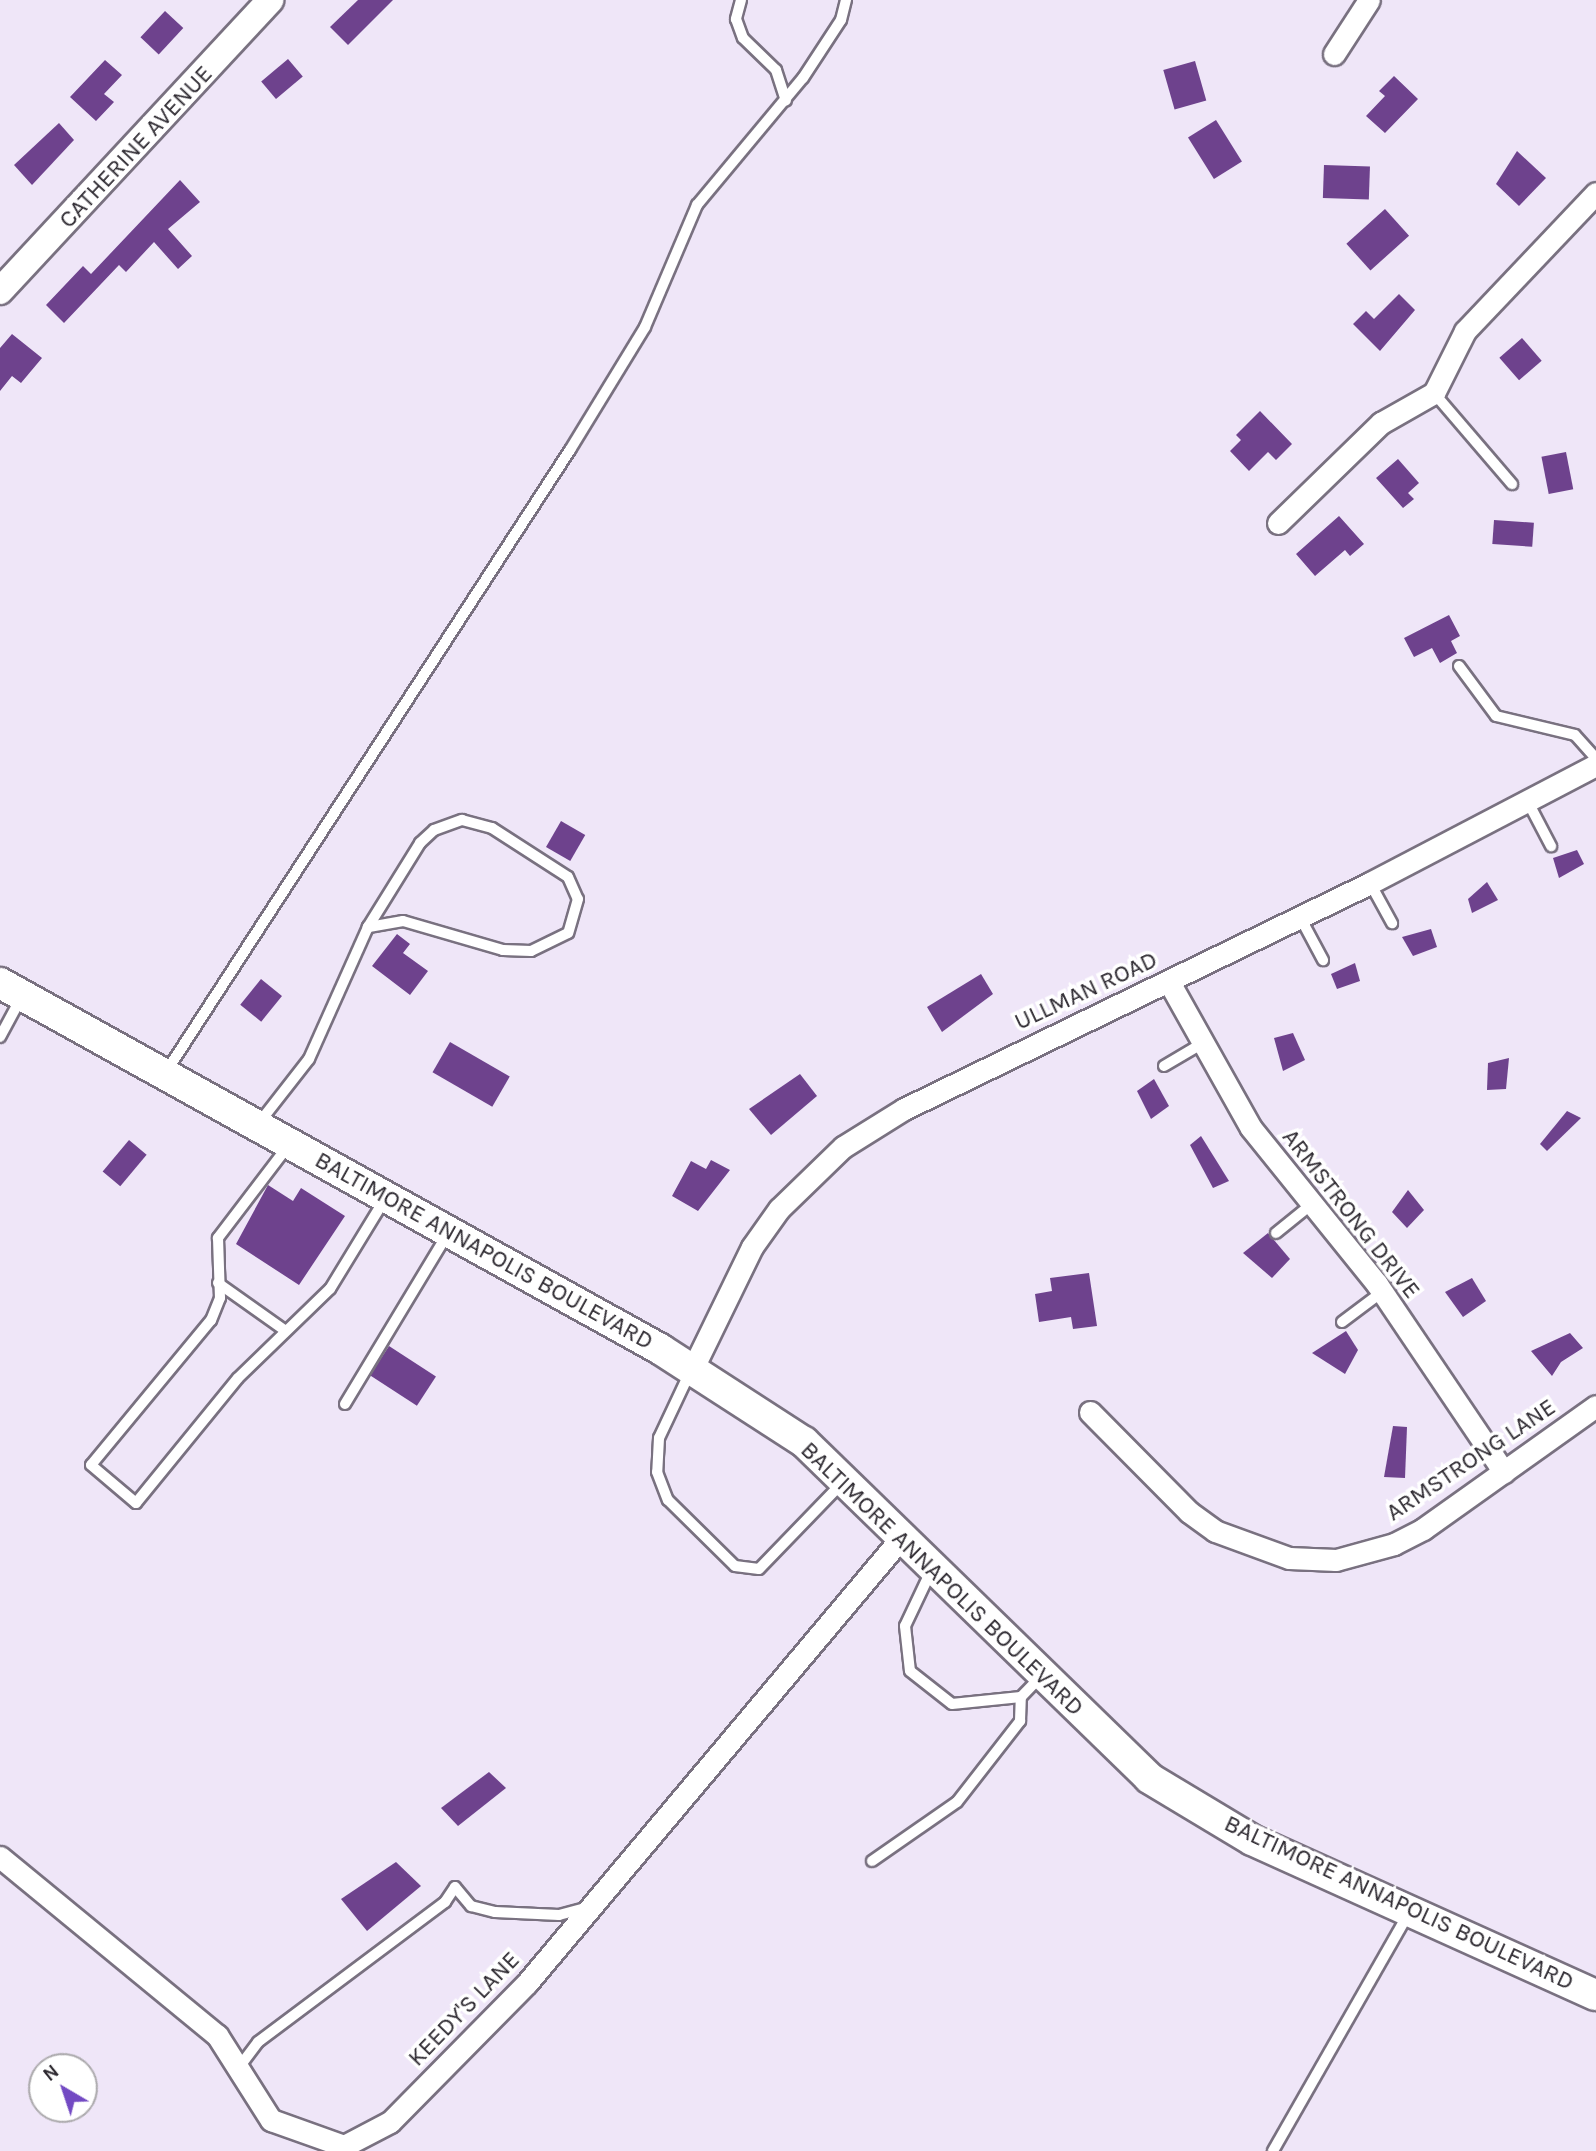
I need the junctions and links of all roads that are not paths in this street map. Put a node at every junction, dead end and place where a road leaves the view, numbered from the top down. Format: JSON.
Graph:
{"nodes":[{"id":1,"x":270,"y":0,"type":"edge"},
{"id":2,"x":741,"y":0,"type":"edge"},
{"id":3,"x":846,"y":0,"type":"edge"},
{"id":4,"x":1369,"y":0,"type":"edge"},
{"id":5,"x":1334,"y":54,"type":"dead end"},
{"id":6,"x":786,"y":100,"type":"junction"},
{"id":7,"x":1596,"y":193,"type":"edge"},
{"id":8,"x":0,"y":291,"type":"edge"},
{"id":9,"x":1434,"y":393,"type":"junction"},
{"id":10,"x":1512,"y":484,"type":"dead end"},
{"id":11,"x":1278,"y":523,"type":"dead end"},
{"id":12,"x":1459,"y":666,"type":"dead end"},
{"id":13,"x":1596,"y":758,"type":"edge"},
{"id":14,"x":1596,"y":765,"type":"edge"},
{"id":15,"x":1528,"y":802,"type":"junction"},
{"id":16,"x":1551,"y":846,"type":"dead end"},
{"id":17,"x":1370,"y":883,"type":"junction"},
{"id":18,"x":1300,"y":917,"type":"junction"},
{"id":19,"x":1392,"y":923,"type":"dead end"},
{"id":20,"x":368,"y":927,"type":"junction"},
{"id":21,"x":1323,"y":960,"type":"dead end"},
{"id":22,"x":1169,"y":982,"type":"junction"},
{"id":23,"x":11,"y":989,"type":"edge"},
{"id":24,"x":0,"y":1037,"type":"edge"},
{"id":25,"x":1203,"y":1043,"type":"junction"},
{"id":26,"x":1164,"y":1066,"type":"dead end"},
{"id":27,"x":166,"y":1072,"type":"junction"},
{"id":28,"x":257,"y":1126,"type":"junction"},
{"id":29,"x":290,"y":1144,"type":"junction"},
{"id":30,"x":387,"y":1197,"type":"junction"},
{"id":31,"x":1312,"y":1204,"type":"junction"},
{"id":32,"x":449,"y":1231,"type":"junction"},
{"id":33,"x":1276,"y":1233,"type":"dead end"},
{"id":34,"x":218,"y":1283,"type":"junction"},
{"id":35,"x":1382,"y":1292,"type":"junction"},
{"id":36,"x":1342,"y":1322,"type":"dead end"},
{"id":37,"x":283,"y":1329,"type":"junction"},
{"id":38,"x":693,"y":1368,"type":"junction"},
{"id":39,"x":345,"y":1404,"type":"dead end"},
{"id":40,"x":1596,"y":1406,"type":"edge"},
{"id":41,"x":1090,"y":1412,"type":"dead end"},
{"id":42,"x":1504,"y":1472,"type":"junction"},
{"id":43,"x":844,"y":1481,"type":"junction"},
{"id":44,"x":901,"y":1538,"type":"junction"},
{"id":45,"x":932,"y":1569,"type":"junction"},
{"id":46,"x":1031,"y":1687,"type":"junction"},
{"id":47,"x":0,"y":1857,"type":"edge"},
{"id":48,"x":872,"y":1861,"type":"dead end"},
{"id":49,"x":591,"y":1907,"type":"junction"},
{"id":50,"x":1411,"y":1910,"type":"junction"},
{"id":51,"x":1596,"y":1995,"type":"edge"},
{"id":52,"x":240,"y":2066,"type":"junction"},
{"id":53,"x":1273,"y":2151,"type":"edge"}],
"edges":[{"from":1,"to":8,"type":"street","name":"CATHERINE AVENUE"},
{"from":2,"to":6,"type":"lane"},
{"from":3,"to":6,"type":"lane"},
{"from":4,"to":5,"type":"street"},
{"from":6,"to":27,"type":"lane"},
{"from":7,"to":9,"type":"street"},
{"from":9,"to":10,"type":"lane"},
{"from":9,"to":11,"type":"street"},
{"from":12,"to":13,"type":"lane"},
{"from":14,"to":15,"type":"street","name":"ULLMAN ROAD"},
{"from":15,"to":16,"type":"lane"},
{"from":15,"to":17,"type":"street","name":"ULLMAN ROAD"},
{"from":17,"to":18,"type":"street","name":"ULLMAN ROAD"},
{"from":17,"to":19,"type":"lane"},
{"from":18,"to":21,"type":"lane"},
{"from":18,"to":22,"type":"street","name":"ULLMAN ROAD"},
{"from":20,"to":20,"type":"lane"},
{"from":20,"to":28,"type":"lane"},
{"from":22,"to":25,"type":"street","name":"ARMSTRONG DRIVE"},
{"from":22,"to":38,"type":"street","name":"ULLMAN ROAD"},
{"from":23,"to":24,"type":"lane"},
{"from":23,"to":27,"type":"main road","name":"BALTIMORE ANNAPOLIS BOULEVARD"},
{"from":25,"to":26,"type":"lane"},
{"from":25,"to":31,"type":"street","name":"ARMSTRONG DRIVE"},
{"from":27,"to":28,"type":"main road","name":"BALTIMORE ANNAPOLIS BOULEVARD"},
{"from":28,"to":29,"type":"main road","name":"BALTIMORE ANNAPOLIS BOULEVARD"},
{"from":29,"to":30,"type":"main road","name":"BALTIMORE ANNAPOLIS BOULEVARD"},
{"from":29,"to":34,"type":"lane"},
{"from":30,"to":32,"type":"main road","name":"BALTIMORE ANNAPOLIS BOULEVARD"},
{"from":30,"to":37,"type":"lane"},
{"from":31,"to":33,"type":"lane"},
{"from":31,"to":35,"type":"street","name":"ARMSTRONG DRIVE"},
{"from":32,"to":38,"type":"main road","name":"BALTIMORE ANNAPOLIS BOULEVARD"},
{"from":32,"to":39,"type":"lane"},
{"from":34,"to":37,"type":"lane"},
{"from":34,"to":37,"type":"lane"},
{"from":35,"to":36,"type":"lane"},
{"from":35,"to":42,"type":"street","name":"ARMSTRONG DRIVE"},
{"from":38,"to":43,"type":"main road","name":"BALTIMORE ANNAPOLIS BOULEVARD"},
{"from":38,"to":43,"type":"lane"},
{"from":40,"to":42,"type":"street","name":"ARMSTRONG LANE"},
{"from":41,"to":42,"type":"street","name":"ARMSTRONG LANE"},
{"from":43,"to":44,"type":"main road","name":"BALTIMORE ANNAPOLIS BOULEVARD"},
{"from":44,"to":45,"type":"main road","name":"BALTIMORE ANNAPOLIS BOULEVARD"},
{"from":44,"to":49,"type":"street","name":"KEEDY'S LANE"},
{"from":45,"to":46,"type":"main road","name":"BALTIMORE ANNAPOLIS BOULEVARD"},
{"from":45,"to":46,"type":"lane"},
{"from":46,"to":48,"type":"lane"},
{"from":46,"to":50,"type":"main road","name":"BALTIMORE ANNAPOLIS BOULEVARD"},
{"from":47,"to":52,"type":"street","name":"KEEDY'S LANE"},
{"from":49,"to":52,"type":"lane"},
{"from":49,"to":52,"type":"street","name":"KEEDY'S LANE"},
{"from":50,"to":51,"type":"main road","name":"BALTIMORE ANNAPOLIS BOULEVARD"},
{"from":50,"to":53,"type":"lane"}]}
